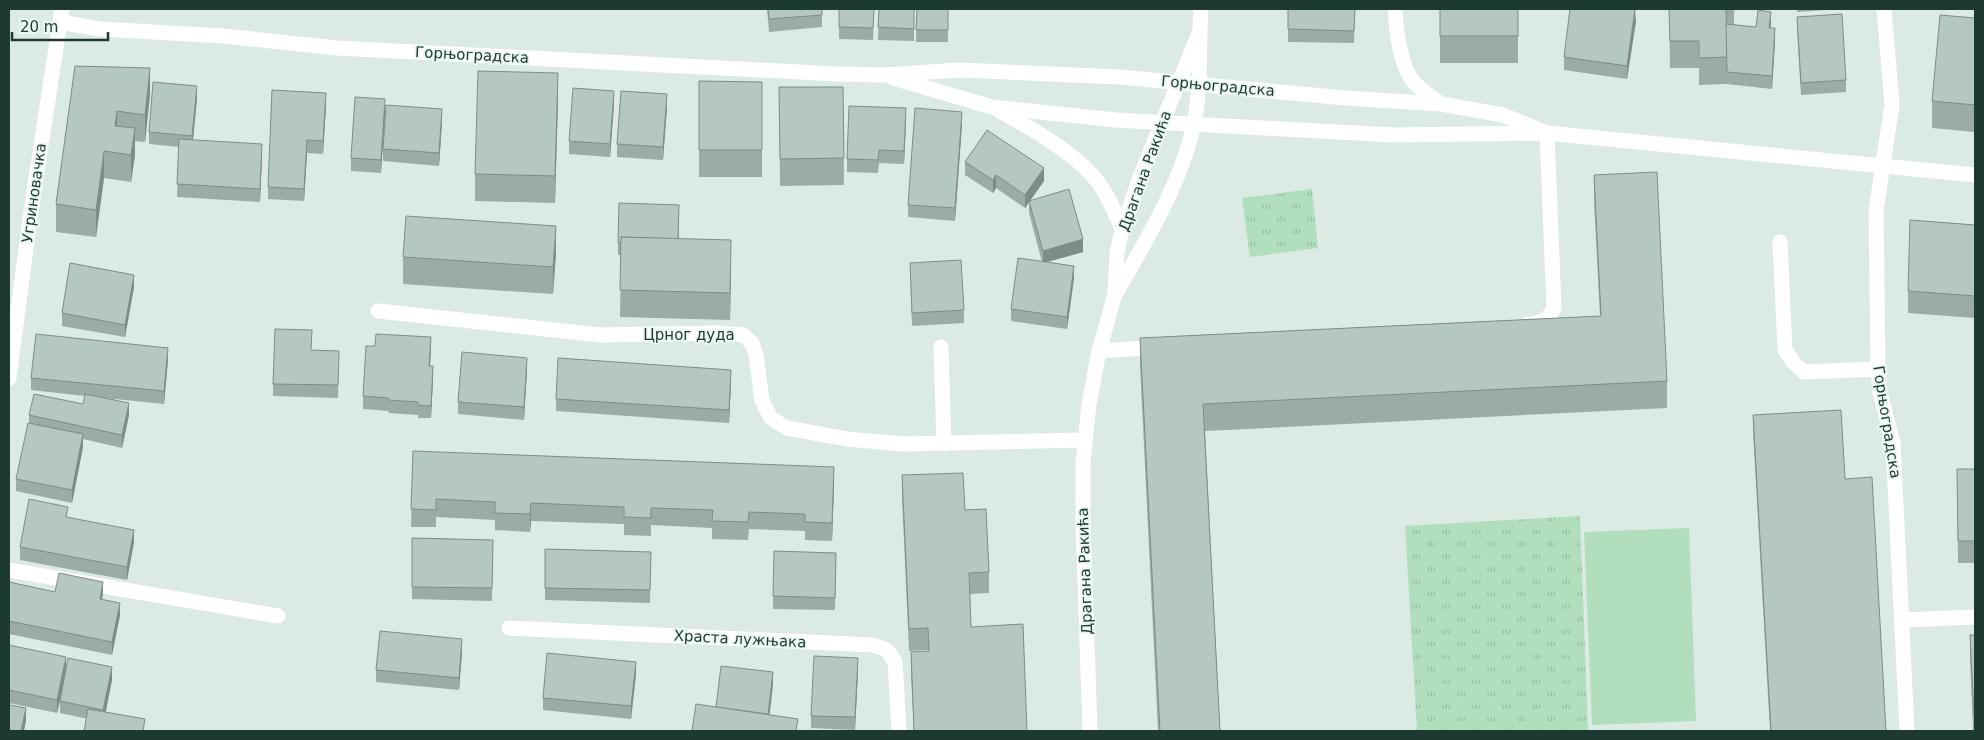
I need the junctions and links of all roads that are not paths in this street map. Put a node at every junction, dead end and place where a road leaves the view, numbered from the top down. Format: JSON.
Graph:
{"nodes":[{"id":1,"x":1201,"y":9,"type":"edge"},
{"id":2,"x":1395,"y":9,"type":"edge"},
{"id":3,"x":1884,"y":9,"type":"edge"},
{"id":4,"x":61,"y":16,"type":"edge"},
{"id":5,"x":1199,"y":33,"type":"junction"},
{"id":6,"x":885,"y":75,"type":"junction"},
{"id":7,"x":1178,"y":83,"type":"junction"},
{"id":8,"x":1198,"y":85,"type":"junction"},
{"id":9,"x":1440,"y":104,"type":"junction"},
{"id":10,"x":992,"y":107,"type":"junction"},
{"id":11,"x":1163,"y":123,"type":"junction"},
{"id":12,"x":1194,"y":125,"type":"junction"},
{"id":13,"x":1547,"y":133,"type":"junction"},
{"id":14,"x":1882,"y":165,"type":"junction"},
{"id":15,"x":1975,"y":175,"type":"edge"},
{"id":16,"x":1122,"y":230,"type":"junction"},
{"id":17,"x":1780,"y":242,"type":"dead end"},
{"id":18,"x":1115,"y":294,"type":"junction"},
{"id":19,"x":378,"y":311,"type":"dead end"},
{"id":20,"x":1510,"y":324,"type":"edge"},
{"id":21,"x":1177,"y":346,"type":"edge"},
{"id":22,"x":941,"y":347,"type":"dead end"},
{"id":23,"x":1099,"y":351,"type":"junction"},
{"id":24,"x":1878,"y":369,"type":"junction"},
{"id":25,"x":9,"y":378,"type":"edge"},
{"id":26,"x":1084,"y":440,"type":"junction"},
{"id":27,"x":944,"y":444,"type":"junction"},
{"id":28,"x":9,"y":570,"type":"edge"},
{"id":29,"x":278,"y":616,"type":"dead end"},
{"id":30,"x":1975,"y":617,"type":"edge"},
{"id":31,"x":1902,"y":620,"type":"junction"},
{"id":32,"x":509,"y":628,"type":"dead end"},
{"id":33,"x":899,"y":731,"type":"edge"},
{"id":34,"x":1090,"y":731,"type":"edge"},
{"id":35,"x":1907,"y":731,"type":"edge"}],
"edges":[{"from":1,"to":5,"type":"street"},
{"from":2,"to":9,"type":"street"},
{"from":3,"to":14,"type":"street"},
{"from":4,"to":6,"type":"street","name":"Горњоградска"},
{"from":4,"to":25,"type":"street","name":"Угриновачка"},
{"from":5,"to":7,"type":"street","name":"Драгана Ракића"},
{"from":5,"to":8,"type":"street","name":"Драгана Ракића"},
{"from":6,"to":7,"type":"street","name":"Горњоградска"},
{"from":6,"to":10,"type":"street","name":"Горњоградска"},
{"from":7,"to":8,"type":"street","name":"Горњоградска"},
{"from":7,"to":11,"type":"street","name":"Драгана Ракића"},
{"from":8,"to":9,"type":"street","name":"Горњоградска"},
{"from":8,"to":12,"type":"street","name":"Драгана Ракића"},
{"from":9,"to":13,"type":"street","name":"Горњоградска"},
{"from":10,"to":11,"type":"street","name":"Горњоградска"},
{"from":10,"to":16,"type":"street"},
{"from":11,"to":12,"type":"street","name":"Горњоградска"},
{"from":11,"to":16,"type":"street","name":"Драгана Ракића"},
{"from":12,"to":13,"type":"street","name":"Горњоградска"},
{"from":12,"to":18,"type":"street","name":"Драгана Ракића"},
{"from":13,"to":14,"type":"street","name":"Горњоградска"},
{"from":13,"to":20,"type":"street"},
{"from":14,"to":15,"type":"street","name":"Горњоградска"},
{"from":14,"to":24,"type":"street","name":"Горњоградска"},
{"from":16,"to":18,"type":"street","name":"Драгана Ракића"},
{"from":17,"to":24,"type":"street"},
{"from":18,"to":23,"type":"street","name":"Драгана Ракића"},
{"from":19,"to":27,"type":"street","name":"Црног дуда"},
{"from":21,"to":23,"type":"street"},
{"from":22,"to":27,"type":"street"},
{"from":23,"to":26,"type":"street","name":"Драгана Ракића"},
{"from":24,"to":31,"type":"street","name":"Горњоградска"},
{"from":26,"to":27,"type":"street","name":"Црног дуда"},
{"from":26,"to":34,"type":"street","name":"Драгана Ракића"},
{"from":28,"to":29,"type":"street"},
{"from":30,"to":31,"type":"street"},
{"from":31,"to":35,"type":"street","name":"Горњоградска"},
{"from":32,"to":33,"type":"street","name":"Храста лужњака"}]}
